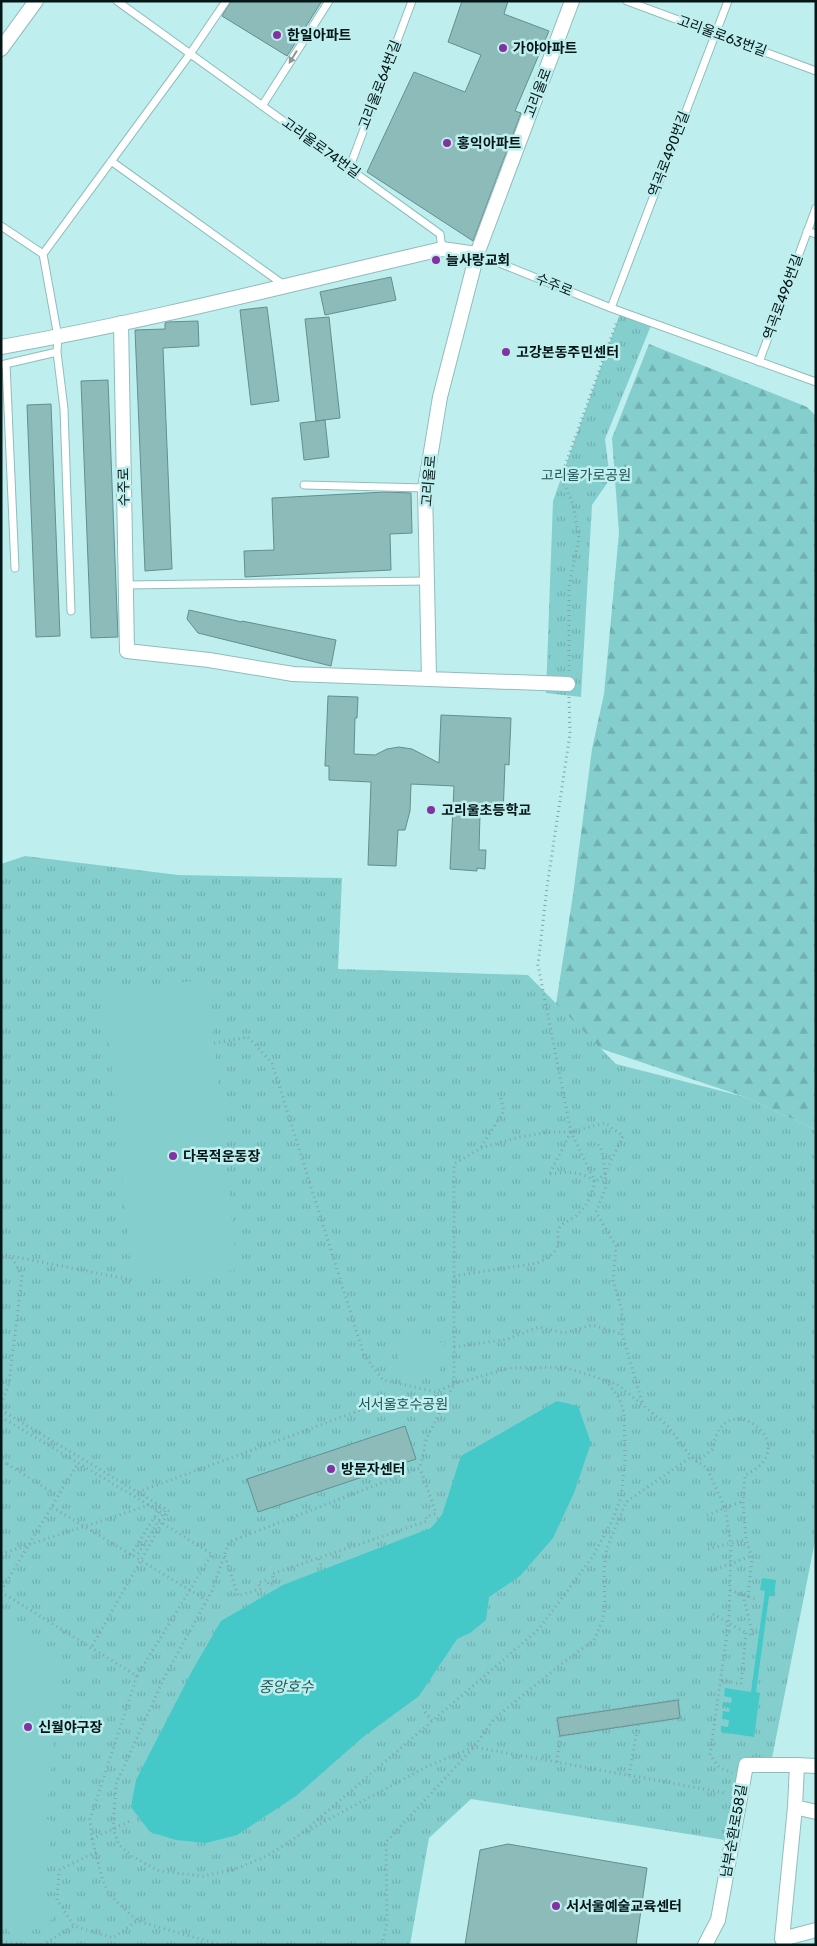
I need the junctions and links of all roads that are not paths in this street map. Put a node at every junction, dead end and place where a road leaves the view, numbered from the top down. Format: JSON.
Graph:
{"nodes":[{"id":1,"x":36,"y":1,"type":"edge"},
{"id":2,"x":117,"y":1,"type":"edge"},
{"id":3,"x":226,"y":1,"type":"edge"},
{"id":4,"x":329,"y":1,"type":"edge"},
{"id":5,"x":412,"y":1,"type":"edge"},
{"id":6,"x":572,"y":1,"type":"edge"},
{"id":7,"x":627,"y":1,"type":"edge"},
{"id":8,"x":728,"y":1,"type":"edge"},
{"id":9,"x":715,"y":34,"type":"junction"},
{"id":10,"x":1,"y":49,"type":"edge"},
{"id":11,"x":190,"y":54,"type":"junction"},
{"id":12,"x":816,"y":71,"type":"edge"},
{"id":13,"x":262,"y":106,"type":"junction"},
{"id":14,"x":111,"y":161,"type":"junction"},
{"id":15,"x":349,"y":169,"type":"junction"},
{"id":16,"x":816,"y":208,"type":"edge"},
{"id":17,"x":1,"y":226,"type":"edge"},
{"id":18,"x":807,"y":231,"type":"junction"},
{"id":19,"x":816,"y":234,"type":"edge"},
{"id":20,"x":442,"y":249,"type":"junction"},
{"id":21,"x":43,"y":254,"type":"junction"},
{"id":22,"x":477,"y":254,"type":"junction"},
{"id":23,"x":284,"y":285,"type":"junction"},
{"id":24,"x":611,"y":308,"type":"junction"},
{"id":25,"x":122,"y":323,"type":"junction"},
{"id":26,"x":58,"y":337,"type":"junction"},
{"id":27,"x":1,"y":347,"type":"edge"},
{"id":28,"x":57,"y":352,"type":"junction"},
{"id":29,"x":760,"y":362,"type":"junction"},
{"id":30,"x":4,"y":364,"type":"edge"},
{"id":31,"x":816,"y":382,"type":"edge"},
{"id":32,"x":304,"y":485,"type":"dead end"},
{"id":33,"x":425,"y":488,"type":"junction"},
{"id":34,"x":15,"y":568,"type":"dead end"},
{"id":35,"x":428,"y":581,"type":"junction"},
{"id":36,"x":126,"y":585,"type":"junction"},
{"id":37,"x":71,"y":611,"type":"dead end"},
{"id":38,"x":430,"y":679,"type":"junction"},
{"id":39,"x":568,"y":684,"type":"road end"},
{"id":40,"x":797,"y":1764,"type":"junction"},
{"id":41,"x":816,"y":1766,"type":"edge"},
{"id":42,"x":795,"y":1807,"type":"junction"},
{"id":43,"x":816,"y":1812,"type":"edge"},
{"id":44,"x":816,"y":1930,"type":"edge"},
{"id":45,"x":705,"y":1945,"type":"edge"}],
"edges":[{"from":1,"to":10,"type":"street"},
{"from":2,"to":11,"type":"lane","name":"고리울로74번길"},
{"from":3,"to":11,"type":"lane"},
{"from":4,"to":13,"type":"lane","one_way":true},
{"from":5,"to":15,"type":"lane","name":"고리울로64번길"},
{"from":6,"to":22,"type":"street","name":"고리울로"},
{"from":7,"to":9,"type":"lane","name":"고리울로63번길"},
{"from":8,"to":9,"type":"lane","name":"역곡로490번길"},
{"from":9,"to":12,"type":"lane","name":"고리울로63번길"},
{"from":9,"to":24,"type":"lane","name":"역곡로490번길"},
{"from":11,"to":13,"type":"lane","name":"고리울로74번길"},
{"from":11,"to":14,"type":"lane"},
{"from":13,"to":15,"type":"lane","name":"고리울로74번길"},
{"from":14,"to":21,"type":"lane"},
{"from":14,"to":23,"type":"lane"},
{"from":15,"to":20,"type":"lane","name":"고리울로74번길"},
{"from":16,"to":18,"type":"lane","name":"역곡로496번길"},
{"from":17,"to":21,"type":"lane"},
{"from":18,"to":19,"type":"lane"},
{"from":18,"to":29,"type":"lane","name":"역곡로496번길"},
{"from":20,"to":22,"type":"street","name":"수주로"},
{"from":20,"to":23,"type":"street","name":"수주로"},
{"from":21,"to":26,"type":"lane"},
{"from":22,"to":24,"type":"lane","name":"수주로"},
{"from":22,"to":33,"type":"street","name":"고리울로"},
{"from":23,"to":25,"type":"street","name":"수주로"},
{"from":24,"to":29,"type":"lane","name":"수주로"},
{"from":25,"to":26,"type":"street","name":"수주로"},
{"from":25,"to":36,"type":"street","name":"수주로"},
{"from":26,"to":27,"type":"street","name":"수주로"},
{"from":26,"to":28,"type":"lane"},
{"from":28,"to":30,"type":"lane"},
{"from":28,"to":37,"type":"lane"},
{"from":29,"to":31,"type":"lane","name":"수주로"},
{"from":30,"to":34,"type":"lane"},
{"from":32,"to":33,"type":"lane"},
{"from":33,"to":35,"type":"street","name":"고리울로"},
{"from":35,"to":36,"type":"lane"},
{"from":35,"to":38,"type":"street","name":"고리울로"},
{"from":36,"to":38,"type":"street","name":"수주로"},
{"from":38,"to":39,"type":"street"},
{"from":40,"to":41,"type":"street","name":"남부순환로58길"},
{"from":40,"to":42,"type":"street"},
{"from":40,"to":45,"type":"street","name":"남부순환로58길"},
{"from":42,"to":43,"type":"street"},
{"from":42,"to":44,"type":"street"}]}
